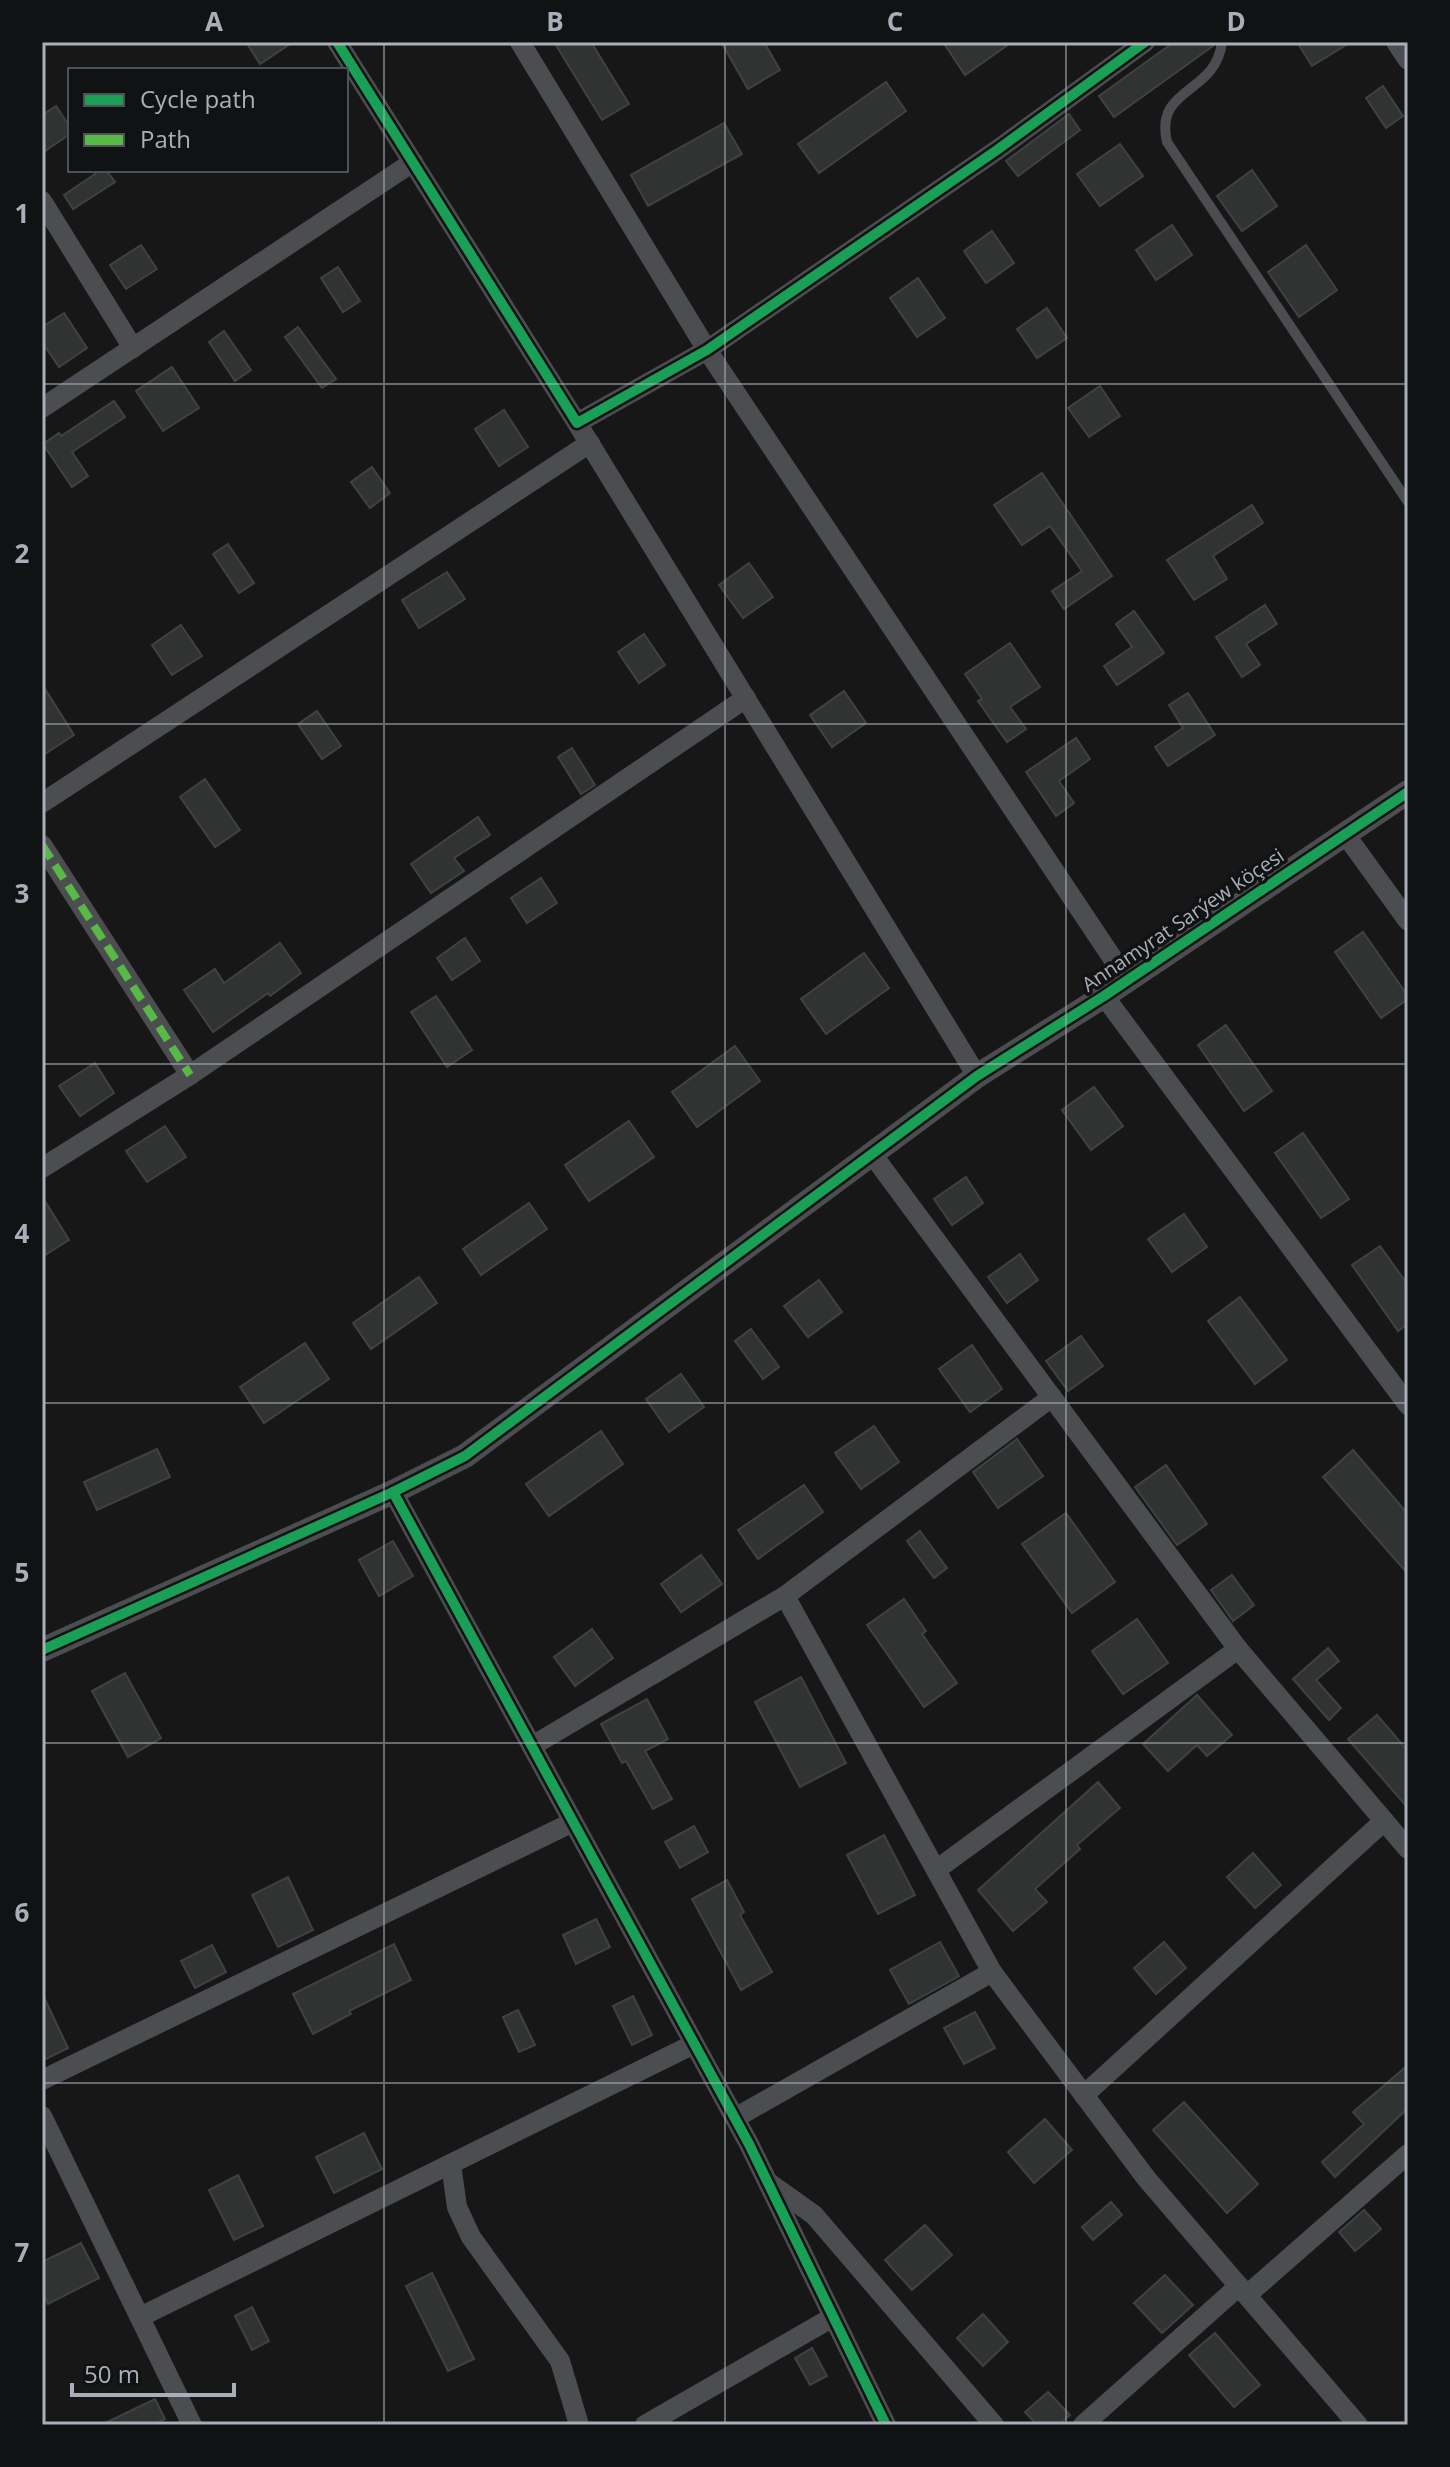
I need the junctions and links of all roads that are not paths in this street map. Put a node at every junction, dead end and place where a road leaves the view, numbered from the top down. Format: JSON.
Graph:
{"nodes":[{"id":1,"x":337,"y":42,"type":"edge"},
{"id":2,"x":520,"y":42,"type":"edge"},
{"id":3,"x":1145,"y":42,"type":"edge"},
{"id":4,"x":1222,"y":42,"type":"edge"},
{"id":5,"x":1396,"y":42,"type":"edge"},
{"id":6,"x":1408,"y":60,"type":"edge"},
{"id":7,"x":413,"y":162,"type":"junction"},
{"id":8,"x":42,"y":201,"type":"edge"},
{"id":9,"x":133,"y":348,"type":"junction"},
{"id":10,"x":707,"y":350,"type":"junction"},
{"id":11,"x":42,"y":408,"type":"edge"},
{"id":12,"x":577,"y":423,"type":"junction"},
{"id":13,"x":590,"y":443,"type":"junction"},
{"id":14,"x":1408,"y":502,"type":"edge"},
{"id":15,"x":746,"y":698,"type":"junction"},
{"id":16,"x":1408,"y":792,"type":"edge"},
{"id":17,"x":42,"y":803,"type":"edge"},
{"id":18,"x":1345,"y":834,"type":"junction"},
{"id":19,"x":42,"y":845,"type":"edge"},
{"id":20,"x":1408,"y":921,"type":"edge"},
{"id":21,"x":1127,"y":980,"type":"junction"},
{"id":22,"x":1104,"y":996,"type":"junction"},
{"id":23,"x":190,"y":1075,"type":"junction"},
{"id":24,"x":977,"y":1076,"type":"junction"},
{"id":25,"x":872,"y":1154,"type":"junction"},
{"id":26,"x":42,"y":1168,"type":"edge"},
{"id":27,"x":1052,"y":1397,"type":"junction"},
{"id":28,"x":1408,"y":1405,"type":"edge"},
{"id":29,"x":393,"y":1492,"type":"junction"},
{"id":30,"x":785,"y":1596,"type":"junction"},
{"id":31,"x":1238,"y":1649,"type":"junction"},
{"id":32,"x":42,"y":1650,"type":"edge"},
{"id":33,"x":532,"y":1746,"type":"junction"},
{"id":34,"x":1384,"y":1821,"type":"junction"},
{"id":35,"x":573,"y":1822,"type":"junction"},
{"id":36,"x":1408,"y":1849,"type":"edge"},
{"id":37,"x":936,"y":1870,"type":"junction"},
{"id":38,"x":992,"y":1972,"type":"junction"},
{"id":39,"x":694,"y":2044,"type":"junction"},
{"id":40,"x":42,"y":2080,"type":"edge"},
{"id":41,"x":1084,"y":2095,"type":"junction"},
{"id":42,"x":42,"y":2116,"type":"edge"},
{"id":43,"x":735,"y":2118,"type":"junction"},
{"id":44,"x":1408,"y":2154,"type":"edge"},
{"id":45,"x":451,"y":2164,"type":"junction"},
{"id":46,"x":768,"y":2183,"type":"junction"},
{"id":47,"x":1243,"y":2290,"type":"junction"},
{"id":48,"x":140,"y":2317,"type":"junction"},
{"id":49,"x":833,"y":2317,"type":"junction"},
{"id":50,"x":192,"y":2425,"type":"edge"},
{"id":51,"x":579,"y":2425,"type":"edge"},
{"id":52,"x":645,"y":2425,"type":"edge"},
{"id":53,"x":886,"y":2425,"type":"edge"},
{"id":54,"x":994,"y":2425,"type":"edge"},
{"id":55,"x":1083,"y":2425,"type":"edge"},
{"id":56,"x":1358,"y":2425,"type":"edge"}],
"edges":[{"from":1,"to":7,"type":"street"},
{"from":2,"to":10,"type":"street"},
{"from":3,"to":10,"type":"street"},
{"from":4,"to":14,"type":"lane"},
{"from":5,"to":6,"type":"street"},
{"from":7,"to":9,"type":"street"},
{"from":7,"to":12,"type":"street"},
{"from":8,"to":9,"type":"street"},
{"from":9,"to":11,"type":"street"},
{"from":10,"to":12,"type":"street"},
{"from":10,"to":21,"type":"street"},
{"from":12,"to":13,"type":"street"},
{"from":13,"to":15,"type":"street"},
{"from":13,"to":17,"type":"street"},
{"from":15,"to":23,"type":"street"},
{"from":15,"to":24,"type":"street"},
{"from":16,"to":18,"type":"street","name":"Annamyrat Sarýew köçesi"},
{"from":18,"to":20,"type":"street"},
{"from":18,"to":21,"type":"street","name":"Annamyrat Sarýew köçesi"},
{"from":19,"to":23,"type":"street"},
{"from":21,"to":22,"type":"street","name":"Annamyrat Sarýew köçesi"},
{"from":22,"to":24,"type":"street","name":"Annamyrat Sarýew köçesi"},
{"from":22,"to":28,"type":"street"},
{"from":23,"to":26,"type":"street"},
{"from":24,"to":25,"type":"street","name":"Annamyrat Sarýew köçesi"},
{"from":25,"to":27,"type":"street"},
{"from":25,"to":29,"type":"street","name":"Annamyrat Sarýew köçesi"},
{"from":27,"to":30,"type":"street"},
{"from":27,"to":31,"type":"street"},
{"from":29,"to":32,"type":"street","name":"Annamyrat Sarýew köçesi"},
{"from":29,"to":33,"type":"street"},
{"from":30,"to":33,"type":"street"},
{"from":30,"to":37,"type":"street"},
{"from":31,"to":34,"type":"street"},
{"from":31,"to":37,"type":"street"},
{"from":33,"to":35,"type":"street"},
{"from":34,"to":36,"type":"street"},
{"from":34,"to":41,"type":"street"},
{"from":35,"to":39,"type":"street"},
{"from":35,"to":40,"type":"street"},
{"from":37,"to":38,"type":"street"},
{"from":38,"to":41,"type":"street"},
{"from":38,"to":43,"type":"street"},
{"from":39,"to":43,"type":"street"},
{"from":39,"to":45,"type":"street"},
{"from":41,"to":47,"type":"street"},
{"from":42,"to":48,"type":"street"},
{"from":43,"to":46,"type":"street"},
{"from":44,"to":47,"type":"street"},
{"from":45,"to":48,"type":"street"},
{"from":45,"to":51,"type":"street"},
{"from":46,"to":49,"type":"street"},
{"from":46,"to":54,"type":"street"},
{"from":47,"to":55,"type":"street"},
{"from":47,"to":56,"type":"street"},
{"from":48,"to":50,"type":"street"},
{"from":49,"to":52,"type":"street"},
{"from":49,"to":53,"type":"street"}]}
